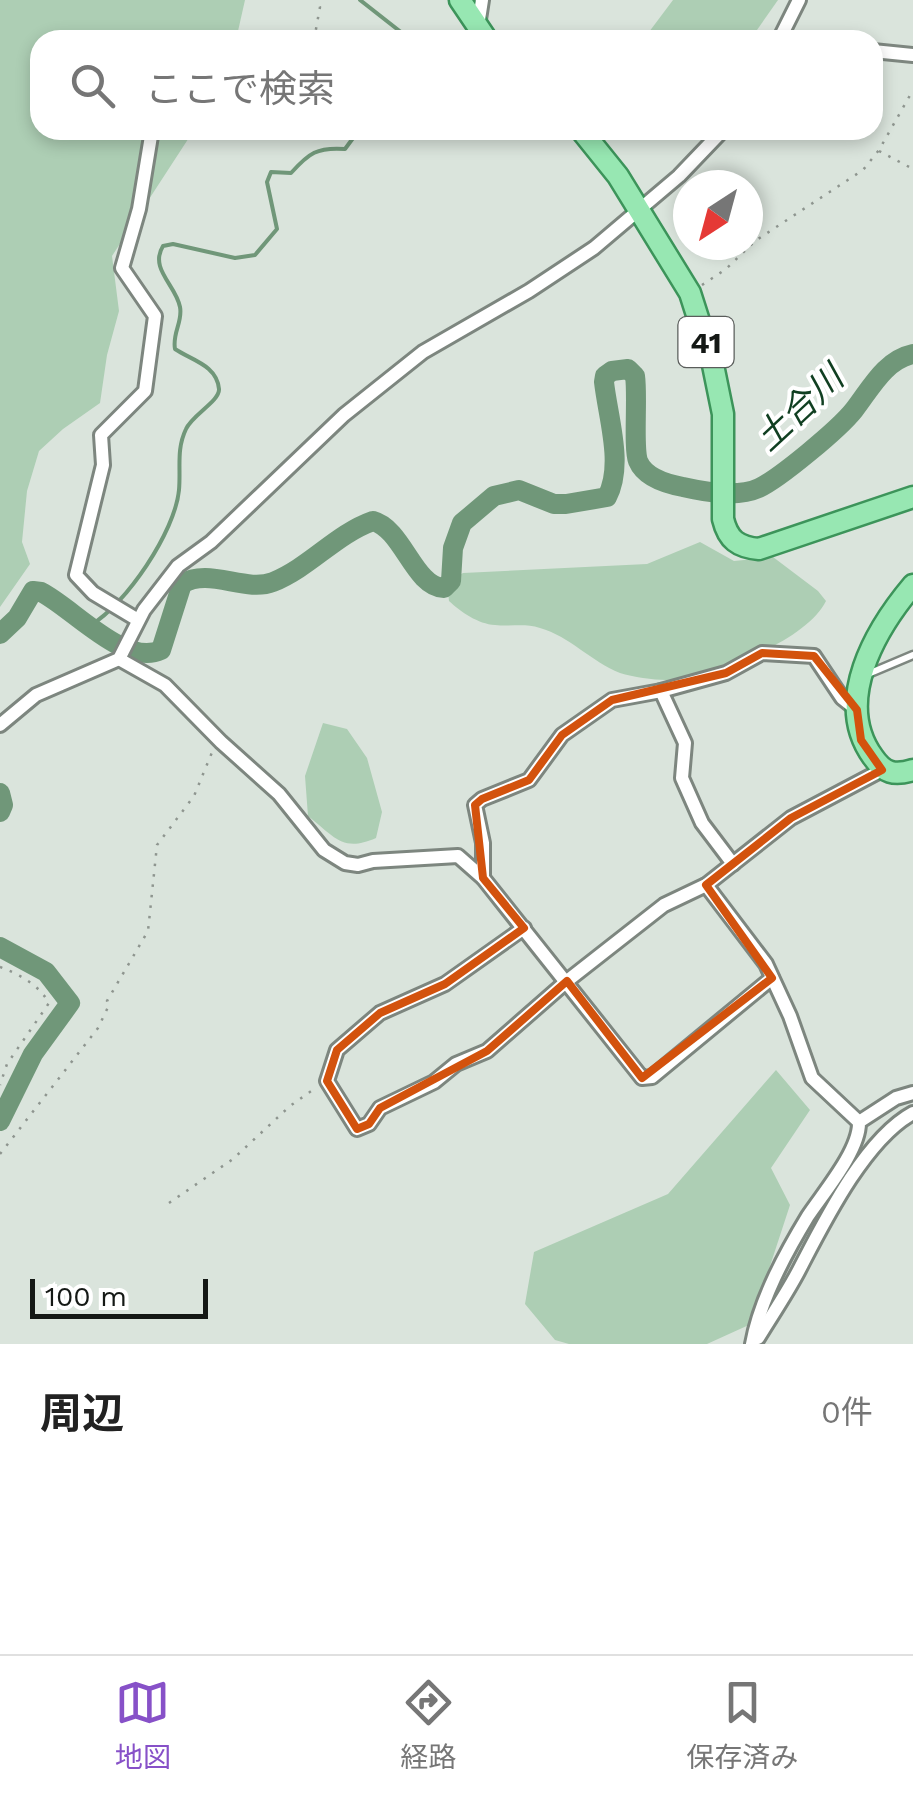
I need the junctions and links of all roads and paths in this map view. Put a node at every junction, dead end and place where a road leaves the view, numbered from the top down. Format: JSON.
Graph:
{"nodes":[{"id":1,"x":317,"y":0,"type":"edge"},
{"id":2,"x":460,"y":0,"type":"edge"},
{"id":3,"x":482,"y":0,"type":"edge"},
{"id":4,"x":799,"y":0,"type":"edge"},
{"id":5,"x":316,"y":30,"type":"edge"},
{"id":6,"x":479,"y":30,"type":"edge"},
{"id":7,"x":482,"y":30,"type":"edge"},
{"id":8,"x":784,"y":30,"type":"edge"},
{"id":9,"x":883,"y":52,"type":"edge"},
{"id":10,"x":913,"y":55,"type":"edge"},
{"id":11,"x":913,"y":90,"type":"edge"},
{"id":12,"x":150,"y":140,"type":"edge"},
{"id":13,"x":591,"y":140,"type":"edge"},
{"id":14,"x":714,"y":140,"type":"edge"},
{"id":15,"x":879,"y":150,"type":"junction"},
{"id":16,"x":913,"y":169,"type":"edge"},
{"id":17,"x":640,"y":211,"type":"junction"},
{"id":18,"x":690,"y":293,"type":"junction"},
{"id":19,"x":913,"y":497,"type":"edge"},
{"id":20,"x":913,"y":585,"type":"edge"},
{"id":21,"x":138,"y":620,"type":"junction"},
{"id":22,"x":913,"y":655,"type":"edge"},
{"id":23,"x":119,"y":659,"type":"junction"},
{"id":24,"x":863,"y":676,"type":"junction"},
{"id":25,"x":661,"y":690,"type":"junction"},
{"id":26,"x":857,"y":710,"type":"junction"},
{"id":27,"x":0,"y":725,"type":"edge"},
{"id":28,"x":221,"y":742,"type":"junction"},
{"id":29,"x":882,"y":770,"type":"junction"},
{"id":30,"x":913,"y":770,"type":"edge"},
{"id":31,"x":733,"y":864,"type":"junction"},
{"id":32,"x":483,"y":878,"type":"junction"},
{"id":33,"x":706,"y":885,"type":"junction"},
{"id":34,"x":524,"y":928,"type":"junction"},
{"id":35,"x":0,"y":968,"type":"edge"},
{"id":36,"x":772,"y":978,"type":"junction"},
{"id":37,"x":567,"y":981,"type":"junction"},
{"id":38,"x":327,"y":1081,"type":"junction"},
{"id":39,"x":0,"y":1085,"type":"edge"},
{"id":40,"x":913,"y":1093,"type":"edge"},
{"id":41,"x":913,"y":1113,"type":"edge"},
{"id":42,"x":859,"y":1122,"type":"junction"},
{"id":43,"x":0,"y":1154,"type":"edge"},
{"id":44,"x":169,"y":1203,"type":"dead end"},
{"id":45,"x":753,"y":1344,"type":"edge"}],
"edges":[{"from":1,"to":5,"type":"path"},
{"from":2,"to":6,"type":"main road"},
{"from":3,"to":7,"type":"street"},
{"from":4,"to":8,"type":"street"},
{"from":9,"to":10,"type":"street"},
{"from":11,"to":15,"type":"path"},
{"from":12,"to":21,"type":"street"},
{"from":13,"to":17,"type":"main road","number":"41"},
{"from":14,"to":17,"type":"street"},
{"from":15,"to":16,"type":"path"},
{"from":15,"to":18,"type":"path"},
{"from":17,"to":18,"type":"main road","number":"41"},
{"from":17,"to":21,"type":"street"},
{"from":18,"to":19,"type":"main road","number":"41"},
{"from":20,"to":24,"type":"main road"},
{"from":21,"to":23,"type":"street"},
{"from":22,"to":24,"type":"lane"},
{"from":23,"to":27,"type":"street"},
{"from":23,"to":28,"type":"street"},
{"from":24,"to":26,"type":"main road"},
{"from":25,"to":26,"type":"street"},
{"from":25,"to":31,"type":"street"},
{"from":25,"to":32,"type":"street"},
{"from":26,"to":29,"type":"main road"},
{"from":28,"to":32,"type":"street"},
{"from":28,"to":43,"type":"path"},
{"from":29,"to":30,"type":"main road"},
{"from":29,"to":31,"type":"street"},
{"from":31,"to":33,"type":"street"},
{"from":32,"to":34,"type":"street"},
{"from":33,"to":36,"type":"street"},
{"from":33,"to":37,"type":"street"},
{"from":34,"to":37,"type":"street"},
{"from":34,"to":38,"type":"street"},
{"from":35,"to":39,"type":"path"},
{"from":36,"to":37,"type":"street"},
{"from":36,"to":42,"type":"street"},
{"from":37,"to":38,"type":"street"},
{"from":38,"to":44,"type":"path"},
{"from":40,"to":42,"type":"street"},
{"from":41,"to":45,"type":"street"},
{"from":42,"to":45,"type":"street"}]}
